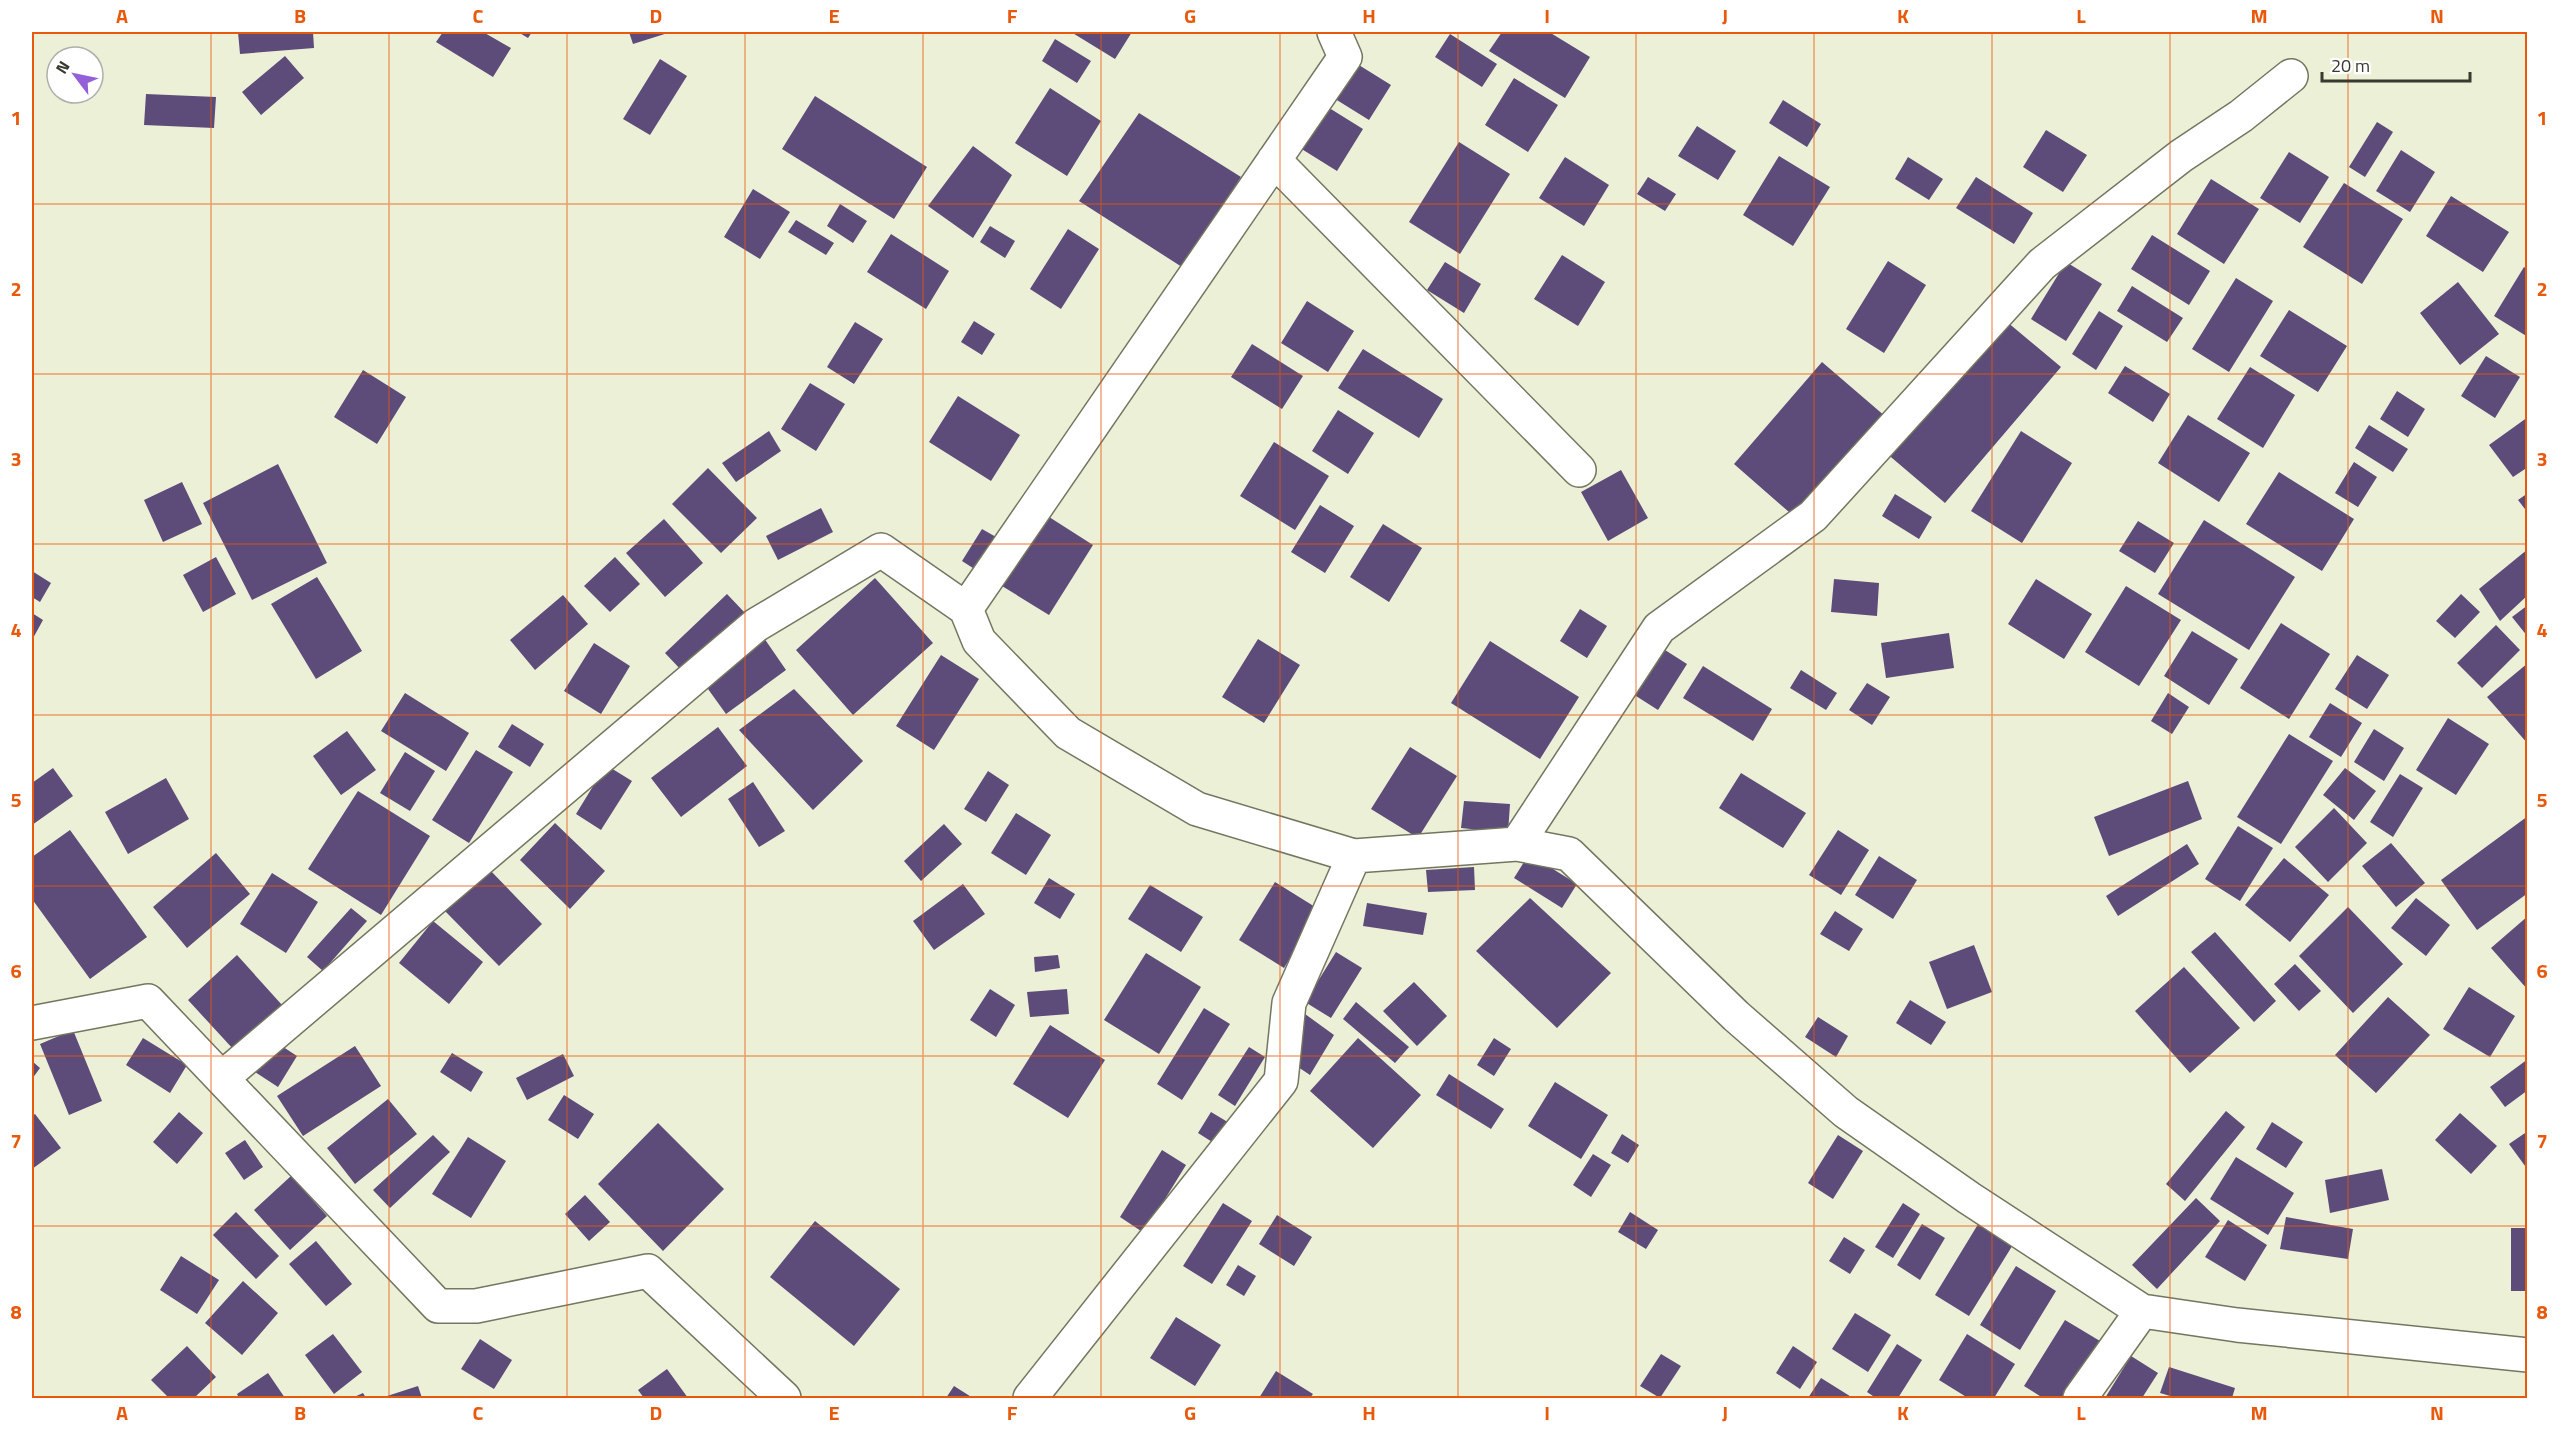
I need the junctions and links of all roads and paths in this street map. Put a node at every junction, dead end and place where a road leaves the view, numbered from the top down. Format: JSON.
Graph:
{"nodes":[{"id":1,"x":1334,"y":32,"type":"edge"},
{"id":2,"x":2291,"y":76,"type":"dead end"},
{"id":3,"x":1274,"y":160,"type":"junction"},
{"id":4,"x":1579,"y":470,"type":"dead end"},
{"id":5,"x":966,"y":609,"type":"junction"},
{"id":6,"x":1516,"y":843,"type":"junction"},
{"id":7,"x":1354,"y":856,"type":"junction"},
{"id":8,"x":32,"y":1023,"type":"edge"},
{"id":9,"x":222,"y":1078,"type":"junction"},
{"id":10,"x":2142,"y":1311,"type":"junction"},
{"id":11,"x":2528,"y":1355,"type":"edge"},
{"id":12,"x":784,"y":1398,"type":"edge"},
{"id":13,"x":1030,"y":1398,"type":"edge"},
{"id":14,"x":2080,"y":1398,"type":"edge"}],
"edges":[{"from":1,"to":3,"type":"street"},
{"from":2,"to":6,"type":"street"},
{"from":3,"to":4,"type":"street"},
{"from":3,"to":5,"type":"street"},
{"from":5,"to":7,"type":"street"},
{"from":5,"to":9,"type":"street"},
{"from":6,"to":7,"type":"street"},
{"from":6,"to":10,"type":"street"},
{"from":7,"to":13,"type":"street"},
{"from":8,"to":9,"type":"street"},
{"from":9,"to":12,"type":"street"},
{"from":10,"to":11,"type":"street"},
{"from":10,"to":14,"type":"street"}]}
